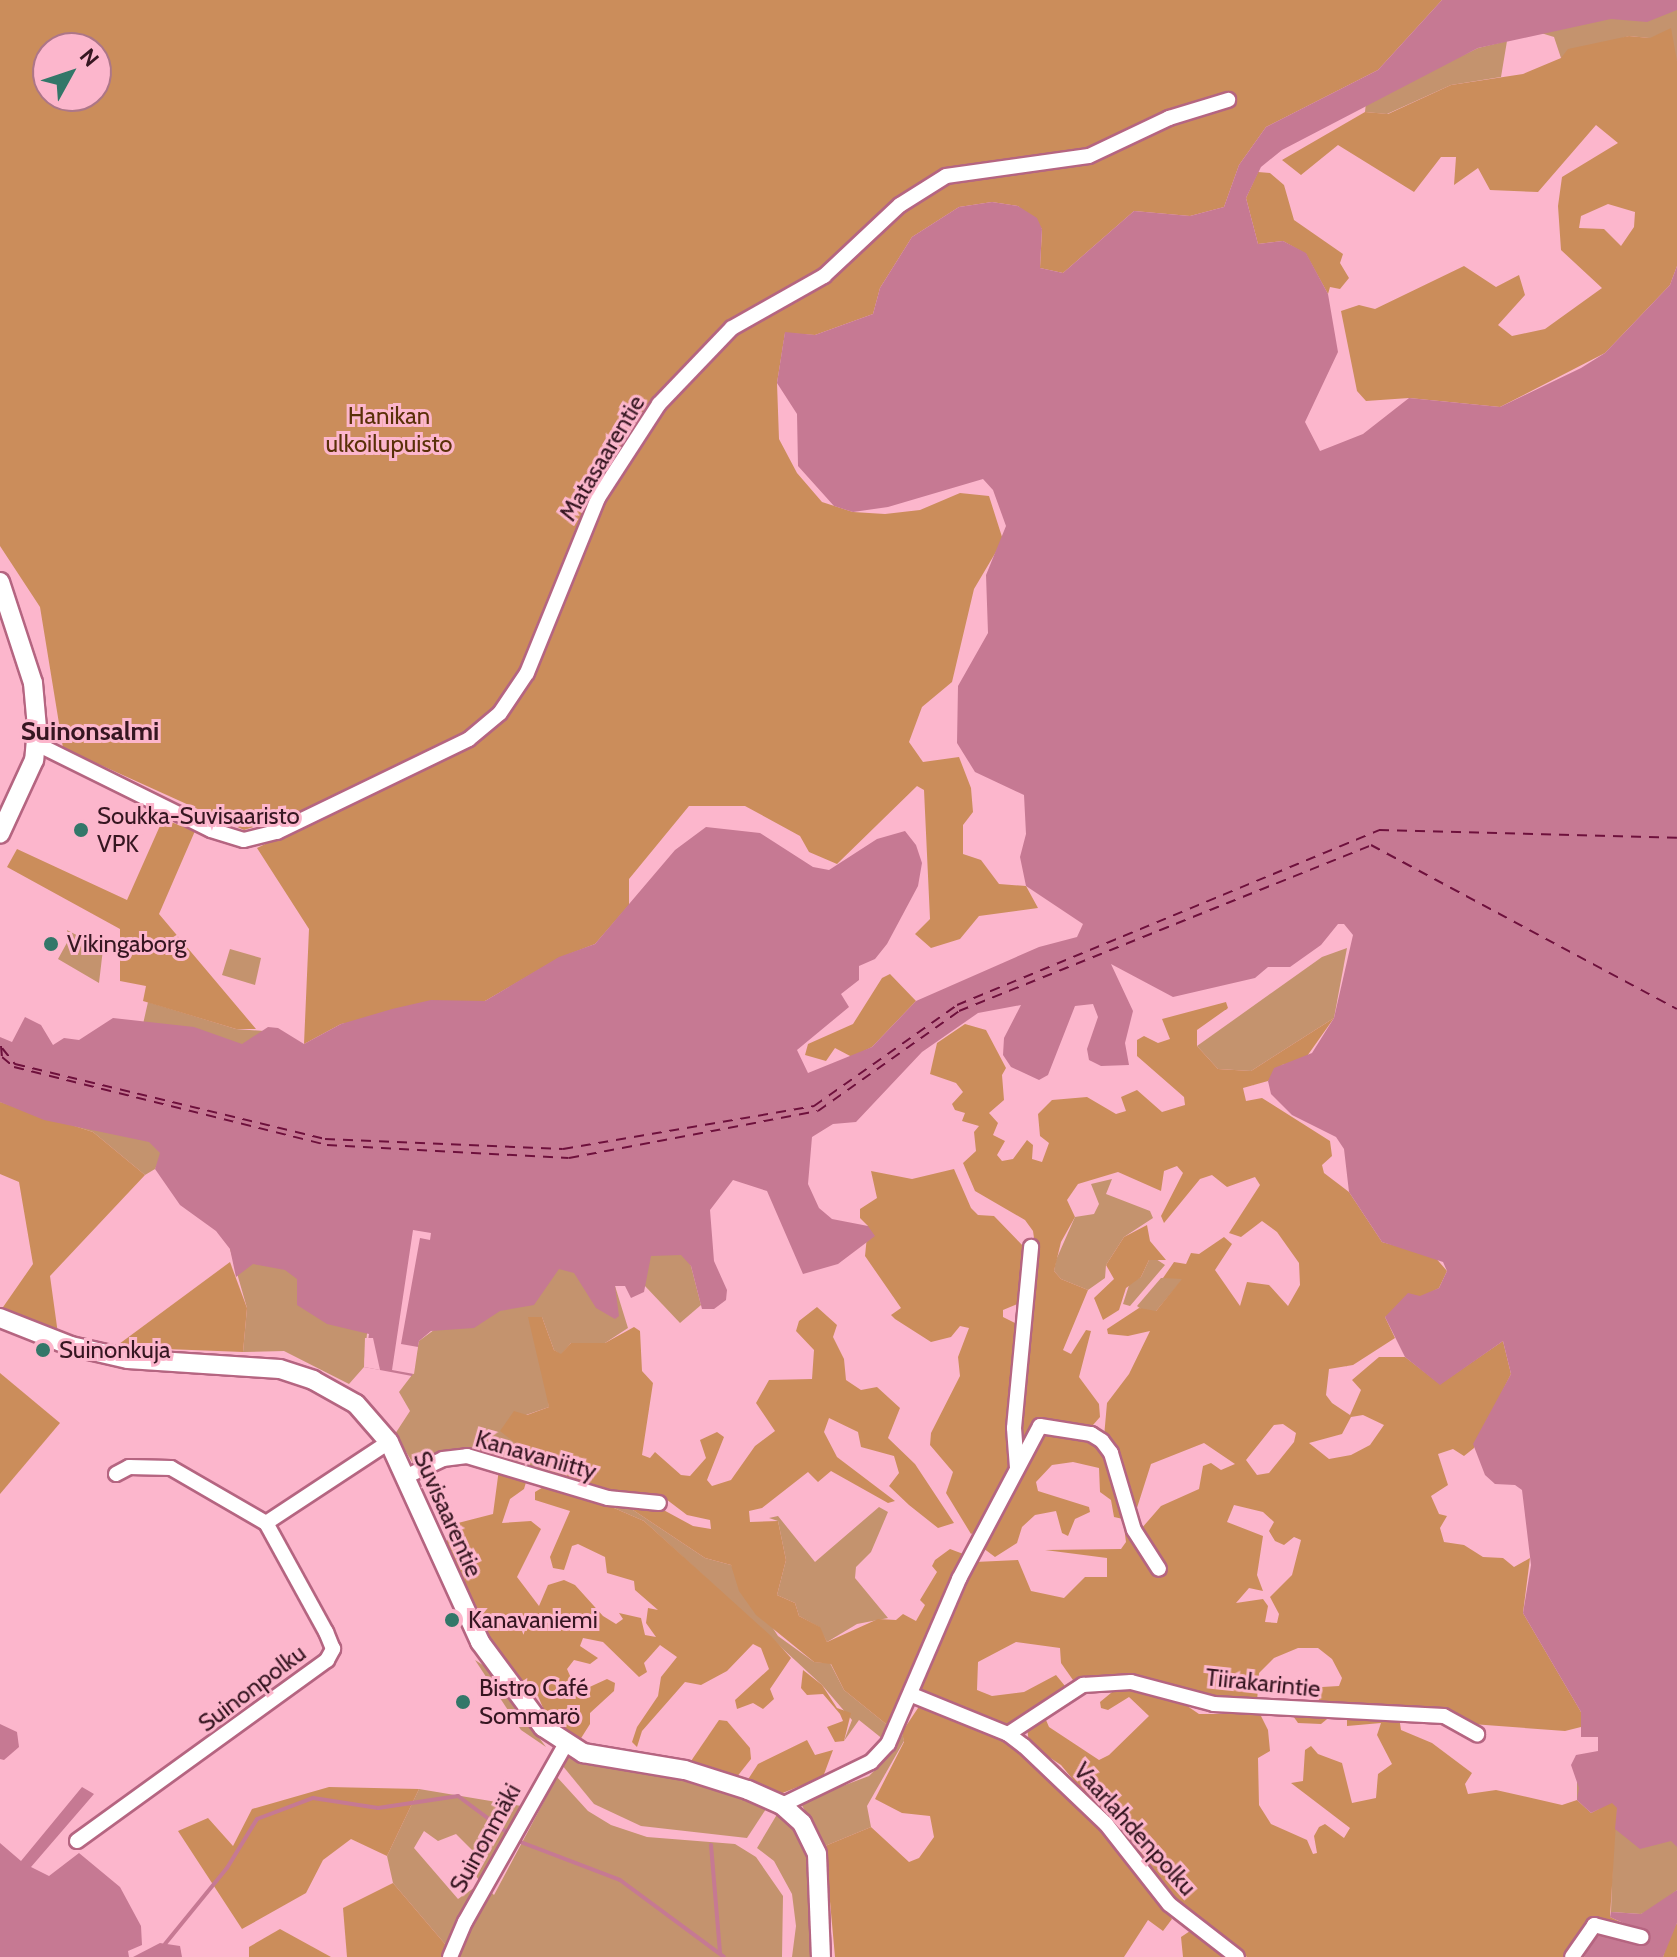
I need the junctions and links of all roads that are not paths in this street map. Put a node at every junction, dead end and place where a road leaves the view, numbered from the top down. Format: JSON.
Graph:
{"nodes":[{"id":1,"x":1228,"y":100,"type":"dead end"},
{"id":2,"x":0,"y":582,"type":"edge"},
{"id":3,"x":37,"y":744,"type":"junction"},
{"id":4,"x":0,"y":834,"type":"edge"},
{"id":5,"x":1031,"y":1247,"type":"dead end"},
{"id":6,"x":0,"y":1318,"type":"edge"},
{"id":7,"x":389,"y":1442,"type":"junction"},
{"id":8,"x":1017,"y":1468,"type":"junction"},
{"id":9,"x":116,"y":1474,"type":"dead end"},
{"id":10,"x":405,"y":1477,"type":"junction"},
{"id":11,"x":659,"y":1503,"type":"dead end"},
{"id":12,"x":266,"y":1523,"type":"junction"},
{"id":13,"x":1159,"y":1569,"type":"dead end"},
{"id":14,"x":912,"y":1695,"type":"junction"},
{"id":15,"x":1008,"y":1734,"type":"junction"},
{"id":16,"x":1477,"y":1734,"type":"dead end"},
{"id":17,"x":565,"y":1745,"type":"junction"},
{"id":18,"x":782,"y":1805,"type":"junction"},
{"id":19,"x":77,"y":1841,"type":"dead end"},
{"id":20,"x":1641,"y":1937,"type":"dead end"},
{"id":21,"x":450,"y":1957,"type":"edge"},
{"id":22,"x":821,"y":1957,"type":"edge"},
{"id":23,"x":1237,"y":1957,"type":"edge"},
{"id":24,"x":1572,"y":1957,"type":"edge"}],
"edges":[{"from":1,"to":3,"type":"street","name":"Matasaarentie"},
{"from":2,"to":3,"type":"street"},
{"from":3,"to":4,"type":"street"},
{"from":5,"to":8,"type":"street"},
{"from":6,"to":7,"type":"street","name":"Suvisaarentie"},
{"from":7,"to":10,"type":"street","name":"Suvisaarentie"},
{"from":7,"to":12,"type":"street"},
{"from":8,"to":13,"type":"street"},
{"from":8,"to":14,"type":"street"},
{"from":9,"to":12,"type":"street"},
{"from":10,"to":11,"type":"street","name":"Kanavaniitty"},
{"from":10,"to":17,"type":"street","name":"Suvisaarentie"},
{"from":12,"to":19,"type":"street","name":"Suinonpolku"},
{"from":14,"to":15,"type":"street","name":"Vaarlahdenpolku"},
{"from":14,"to":18,"type":"street"},
{"from":15,"to":16,"type":"street","name":"Tiirakarintie"},
{"from":15,"to":23,"type":"street","name":"Vaarlahdenpolku"},
{"from":17,"to":18,"type":"street","name":"Suvisaarentie"},
{"from":17,"to":21,"type":"street","name":"Suinonmäki"},
{"from":18,"to":22,"type":"street","name":"Suvisaarentie"},
{"from":20,"to":24,"type":"street"}]}
